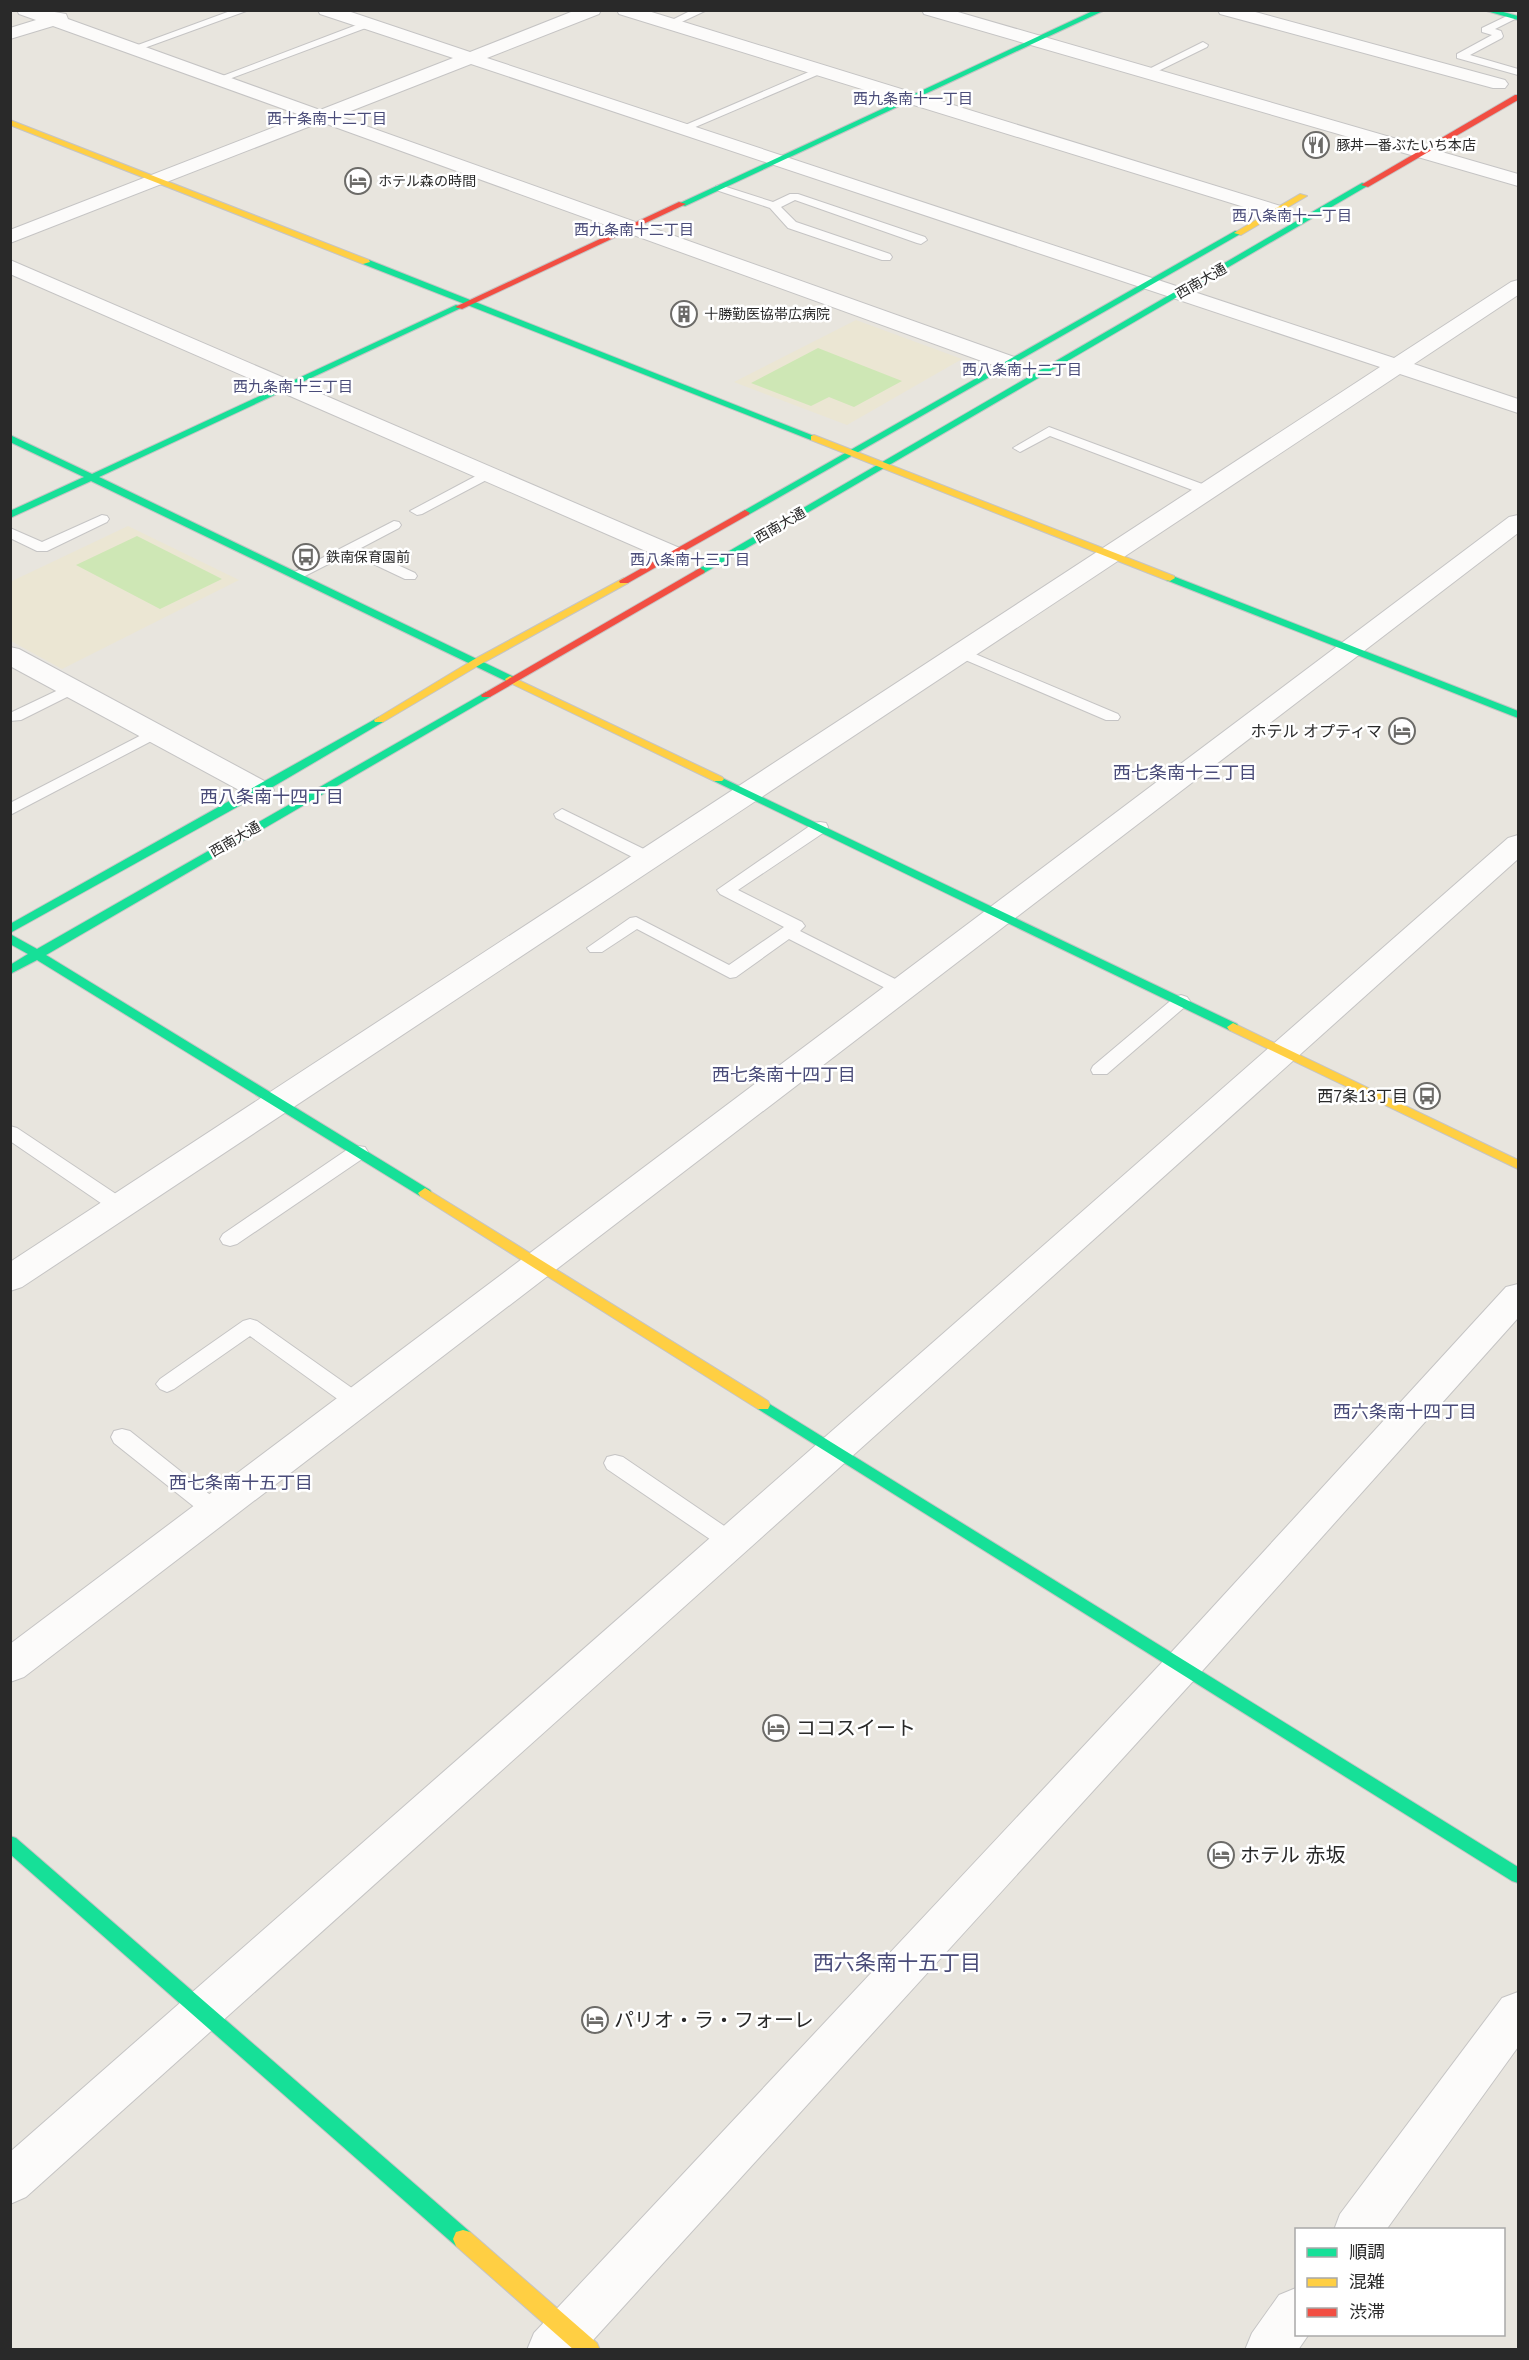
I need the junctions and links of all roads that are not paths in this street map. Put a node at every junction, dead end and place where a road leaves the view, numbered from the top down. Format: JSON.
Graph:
{"nodes":[{"id":1,"x":26,"y":10,"type":"edge"},
{"id":2,"x":82,"y":10,"type":"edge"},
{"id":3,"x":244,"y":10,"type":"edge"},
{"id":4,"x":326,"y":10,"type":"edge"},
{"id":5,"x":593,"y":10,"type":"edge"},
{"id":6,"x":625,"y":10,"type":"edge"},
{"id":7,"x":702,"y":10,"type":"edge"},
{"id":8,"x":930,"y":10,"type":"edge"},
{"id":9,"x":1102,"y":10,"type":"edge"},
{"id":10,"x":1226,"y":10,"type":"edge"},
{"id":11,"x":1486,"y":10,"type":"edge"},
{"id":12,"x":1515,"y":18,"type":"edge"},
{"id":13,"x":52,"y":20,"type":"junction"},
{"id":14,"x":367,"y":24,"type":"junction"},
{"id":15,"x":669,"y":24,"type":"junction"},
{"id":16,"x":10,"y":34,"type":"edge"},
{"id":17,"x":1036,"y":42,"type":"junction"},
{"id":18,"x":1203,"y":45,"type":"dead end"},
{"id":19,"x":132,"y":49,"type":"junction"},
{"id":20,"x":470,"y":58,"type":"junction"},
{"id":21,"x":818,"y":71,"type":"junction"},
{"id":22,"x":1518,"y":72,"type":"edge"},
{"id":23,"x":1146,"y":73,"type":"junction"},
{"id":24,"x":217,"y":80,"type":"junction"},
{"id":25,"x":1499,"y":84,"type":"junction"},
{"id":26,"x":1480,"y":95,"type":"dead end"},
{"id":27,"x":1518,"y":97,"type":"edge"},
{"id":28,"x":911,"y":100,"type":"junction"},
{"id":29,"x":319,"y":118,"type":"junction"},
{"id":30,"x":10,"y":122,"type":"edge"},
{"id":31,"x":682,"y":129,"type":"junction"},
{"id":32,"x":1413,"y":133,"type":"dead end"},
{"id":33,"x":1394,"y":144,"type":"junction"},
{"id":34,"x":1423,"y":153,"type":"junction"},
{"id":35,"x":1374,"y":155,"type":"dead end"},
{"id":36,"x":778,"y":161,"type":"junction"},
{"id":37,"x":157,"y":180,"type":"junction"},
{"id":38,"x":1518,"y":180,"type":"edge"},
{"id":39,"x":720,"y":188,"type":"junction"},
{"id":40,"x":1316,"y":189,"type":"dead end"},
{"id":41,"x":774,"y":206,"type":"junction"},
{"id":42,"x":1277,"y":211,"type":"junction"},
{"id":43,"x":632,"y":228,"type":"junction"},
{"id":44,"x":10,"y":237,"type":"edge"},
{"id":45,"x":921,"y":240,"type":"dead end"},
{"id":46,"x":886,"y":257,"type":"dead end"},
{"id":47,"x":10,"y":266,"type":"edge"},
{"id":48,"x":1150,"y":283,"type":"junction"},
{"id":49,"x":1518,"y":286,"type":"edge"},
{"id":50,"x":1180,"y":293,"type":"junction"},
{"id":51,"x":472,"y":303,"type":"junction"},
{"id":52,"x":1008,"y":363,"type":"junction"},
{"id":53,"x":1398,"y":367,"type":"junction"},
{"id":54,"x":290,"y":386,"type":"junction"},
{"id":55,"x":1518,"y":406,"type":"edge"},
{"id":56,"x":10,"y":438,"type":"edge"},
{"id":57,"x":1020,"y":448,"type":"dead end"},
{"id":58,"x":851,"y":452,"type":"junction"},
{"id":59,"x":884,"y":465,"type":"junction"},
{"id":60,"x":489,"y":473,"type":"junction"},
{"id":61,"x":94,"y":477,"type":"junction"},
{"id":62,"x":1208,"y":491,"type":"junction"},
{"id":63,"x":417,"y":511,"type":"dead end"},
{"id":64,"x":10,"y":515,"type":"edge"},
{"id":65,"x":102,"y":519,"type":"dead end"},
{"id":66,"x":1518,"y":522,"type":"edge"},
{"id":67,"x":394,"y":525,"type":"dead end"},
{"id":68,"x":10,"y":532,"type":"edge"},
{"id":69,"x":350,"y":548,"type":"junction"},
{"id":70,"x":673,"y":554,"type":"junction"},
{"id":71,"x":1110,"y":555,"type":"junction"},
{"id":72,"x":296,"y":575,"type":"junction"},
{"id":73,"x":410,"y":576,"type":"dead end"},
{"id":74,"x":1352,"y":650,"type":"junction"},
{"id":75,"x":962,"y":653,"type":"junction"},
{"id":76,"x":10,"y":655,"type":"edge"},
{"id":77,"x":477,"y":662,"type":"junction"},
{"id":78,"x":511,"y":679,"type":"junction"},
{"id":79,"x":73,"y":688,"type":"junction"},
{"id":80,"x":1518,"y":715,"type":"edge"},
{"id":81,"x":15,"y":717,"type":"dead end"},
{"id":82,"x":1112,"y":717,"type":"dead end"},
{"id":83,"x":155,"y":733,"type":"junction"},
{"id":84,"x":260,"y":790,"type":"junction"},
{"id":85,"x":749,"y":793,"type":"junction"},
{"id":86,"x":10,"y":810,"type":"edge"},
{"id":87,"x":562,"y":814,"type":"dead end"},
{"id":88,"x":820,"y":827,"type":"junction"},
{"id":89,"x":1518,"y":843,"type":"edge"},
{"id":90,"x":650,"y":858,"type":"junction"},
{"id":91,"x":1001,"y":915,"type":"junction"},
{"id":92,"x":10,"y":928,"type":"edge"},
{"id":93,"x":788,"y":932,"type":"junction"},
{"id":94,"x":10,"y":938,"type":"edge"},
{"id":95,"x":596,"y":948,"type":"dead end"},
{"id":96,"x":37,"y":954,"type":"junction"},
{"id":97,"x":10,"y":970,"type":"edge"},
{"id":98,"x":903,"y":990,"type":"junction"},
{"id":99,"x":1181,"y":1001,"type":"junction"},
{"id":100,"x":1286,"y":1051,"type":"junction"},
{"id":101,"x":1100,"y":1070,"type":"dead end"},
{"id":102,"x":281,"y":1103,"type":"junction"},
{"id":103,"x":10,"y":1132,"type":"edge"},
{"id":104,"x":358,"y":1152,"type":"junction"},
{"id":105,"x":1518,"y":1165,"type":"edge"},
{"id":106,"x":121,"y":1207,"type":"junction"},
{"id":107,"x":230,"y":1239,"type":"dead end"},
{"id":108,"x":539,"y":1266,"type":"junction"},
{"id":109,"x":10,"y":1279,"type":"edge"},
{"id":110,"x":1518,"y":1296,"type":"edge"},
{"id":111,"x":167,"y":1384,"type":"dead end"},
{"id":112,"x":358,"y":1403,"type":"junction"},
{"id":113,"x":122,"y":1437,"type":"dead end"},
{"id":114,"x":835,"y":1449,"type":"junction"},
{"id":115,"x":615,"y":1463,"type":"dead end"},
{"id":116,"x":215,"y":1511,"type":"junction"},
{"id":117,"x":731,"y":1542,"type":"junction"},
{"id":118,"x":10,"y":1666,"type":"edge"},
{"id":119,"x":1181,"y":1668,"type":"junction"},
{"id":120,"x":10,"y":1843,"type":"edge"},
{"id":121,"x":1518,"y":1876,"type":"edge"},
{"id":122,"x":201,"y":2011,"type":"junction"},
{"id":123,"x":1518,"y":2012,"type":"edge"},
{"id":124,"x":10,"y":2181,"type":"edge"},
{"id":125,"x":1358,"y":2228,"type":"edge"},
{"id":126,"x":1295,"y":2313,"type":"edge"},
{"id":127,"x":570,"y":2343,"type":"edge"},
{"id":128,"x":1269,"y":2349,"type":"edge"}],
"edges":[{"from":1,"to":13,"type":"street"},
{"from":2,"to":13,"type":"street"},
{"from":3,"to":19,"type":"lane"},
{"from":4,"to":14,"type":"street"},
{"from":5,"to":20,"type":"street"},
{"from":6,"to":15,"type":"street"},
{"from":7,"to":15,"type":"lane"},
{"from":8,"to":17,"type":"street"},
{"from":9,"to":17,"type":"street"},
{"from":10,"to":25,"type":"street"},
{"from":11,"to":12,"type":"street"},
{"from":12,"to":22,"type":"lane"},
{"from":13,"to":16,"type":"street"},
{"from":13,"to":19,"type":"street"},
{"from":14,"to":20,"type":"street"},
{"from":14,"to":24,"type":"lane"},
{"from":15,"to":21,"type":"street"},
{"from":17,"to":23,"type":"street"},
{"from":17,"to":28,"type":"street"},
{"from":18,"to":23,"type":"lane"},
{"from":19,"to":24,"type":"street"},
{"from":20,"to":29,"type":"street"},
{"from":20,"to":31,"type":"street"},
{"from":21,"to":28,"type":"street"},
{"from":21,"to":31,"type":"lane"},
{"from":22,"to":25,"type":"street"},
{"from":23,"to":33,"type":"street"},
{"from":24,"to":29,"type":"street"},
{"from":25,"to":26,"type":"street"},
{"from":27,"to":34,"type":"street","name":"西南大通"},
{"from":28,"to":36,"type":"street"},
{"from":28,"to":42,"type":"street"},
{"from":29,"to":37,"type":"street"},
{"from":29,"to":43,"type":"street"},
{"from":30,"to":37,"type":"street"},
{"from":31,"to":36,"type":"street"},
{"from":32,"to":33,"type":"street"},
{"from":33,"to":34,"type":"street"},
{"from":33,"to":35,"type":"street"},
{"from":34,"to":38,"type":"street"},
{"from":34,"to":50,"type":"street","name":"西南大通"},
{"from":36,"to":39,"type":"street"},
{"from":36,"to":48,"type":"street"},
{"from":37,"to":44,"type":"street"},
{"from":37,"to":51,"type":"street"},
{"from":39,"to":41,"type":"lane"},
{"from":39,"to":43,"type":"street"},
{"from":40,"to":42,"type":"street","name":"西南大通"},
{"from":41,"to":45,"type":"lane"},
{"from":41,"to":46,"type":"lane"},
{"from":42,"to":48,"type":"street","name":"西南大通"},
{"from":43,"to":51,"type":"street"},
{"from":43,"to":52,"type":"street"},
{"from":47,"to":54,"type":"street"},
{"from":48,"to":50,"type":"street"},
{"from":48,"to":52,"type":"street","name":"西南大通"},
{"from":49,"to":53,"type":"street"},
{"from":50,"to":53,"type":"street"},
{"from":50,"to":59,"type":"street","name":"西南大通"},
{"from":51,"to":54,"type":"street"},
{"from":51,"to":58,"type":"street"},
{"from":52,"to":58,"type":"street","name":"西南大通"},
{"from":53,"to":55,"type":"street"},
{"from":53,"to":62,"type":"street"},
{"from":54,"to":60,"type":"street"},
{"from":54,"to":61,"type":"street"},
{"from":56,"to":61,"type":"street"},
{"from":57,"to":62,"type":"lane"},
{"from":58,"to":59,"type":"street"},
{"from":58,"to":70,"type":"street","name":"西南大通"},
{"from":59,"to":71,"type":"street"},
{"from":59,"to":78,"type":"street","name":"西南大通"},
{"from":60,"to":63,"type":"lane"},
{"from":60,"to":70,"type":"street"},
{"from":61,"to":64,"type":"street"},
{"from":61,"to":72,"type":"street"},
{"from":62,"to":71,"type":"street"},
{"from":65,"to":68,"type":"lane"},
{"from":66,"to":74,"type":"street"},
{"from":67,"to":69,"type":"lane"},
{"from":69,"to":72,"type":"lane"},
{"from":69,"to":73,"type":"lane"},
{"from":70,"to":77,"type":"street","name":"西南大通"},
{"from":71,"to":74,"type":"street"},
{"from":71,"to":75,"type":"street"},
{"from":72,"to":77,"type":"street"},
{"from":74,"to":80,"type":"street"},
{"from":74,"to":91,"type":"street"},
{"from":75,"to":82,"type":"lane"},
{"from":75,"to":85,"type":"street"},
{"from":76,"to":79,"type":"street"},
{"from":77,"to":78,"type":"street"},
{"from":77,"to":84,"type":"street","name":"西南大通"},
{"from":78,"to":85,"type":"street"},
{"from":78,"to":96,"type":"street","name":"西南大通"},
{"from":79,"to":81,"type":"lane"},
{"from":79,"to":83,"type":"street"},
{"from":83,"to":84,"type":"street"},
{"from":83,"to":86,"type":"lane"},
{"from":84,"to":92,"type":"street","name":"西南大通"},
{"from":85,"to":88,"type":"street"},
{"from":85,"to":90,"type":"street"},
{"from":87,"to":90,"type":"lane"},
{"from":88,"to":91,"type":"street"},
{"from":88,"to":93,"type":"lane"},
{"from":89,"to":100,"type":"street"},
{"from":90,"to":102,"type":"street"},
{"from":91,"to":98,"type":"street"},
{"from":91,"to":99,"type":"street"},
{"from":93,"to":95,"type":"lane"},
{"from":93,"to":98,"type":"lane"},
{"from":94,"to":96,"type":"street"},
{"from":96,"to":97,"type":"street","name":"西南大通"},
{"from":96,"to":102,"type":"street"},
{"from":98,"to":108,"type":"street"},
{"from":99,"to":100,"type":"street"},
{"from":99,"to":101,"type":"lane"},
{"from":100,"to":105,"type":"street"},
{"from":100,"to":114,"type":"street"},
{"from":102,"to":104,"type":"street"},
{"from":102,"to":106,"type":"street"},
{"from":103,"to":106,"type":"lane"},
{"from":104,"to":107,"type":"lane"},
{"from":104,"to":108,"type":"street"},
{"from":106,"to":109,"type":"street"},
{"from":108,"to":112,"type":"street"},
{"from":108,"to":114,"type":"street"},
{"from":110,"to":119,"type":"street"},
{"from":111,"to":112,"type":"lane"},
{"from":112,"to":116,"type":"street"},
{"from":113,"to":116,"type":"lane"},
{"from":114,"to":117,"type":"street"},
{"from":114,"to":119,"type":"street"},
{"from":115,"to":117,"type":"lane"},
{"from":116,"to":118,"type":"street"},
{"from":117,"to":122,"type":"street"},
{"from":119,"to":121,"type":"street"},
{"from":119,"to":127,"type":"street"},
{"from":120,"to":122,"type":"street"},
{"from":122,"to":124,"type":"street"},
{"from":122,"to":127,"type":"street"},
{"from":123,"to":125,"type":"street"},
{"from":126,"to":128,"type":"street"}]}
